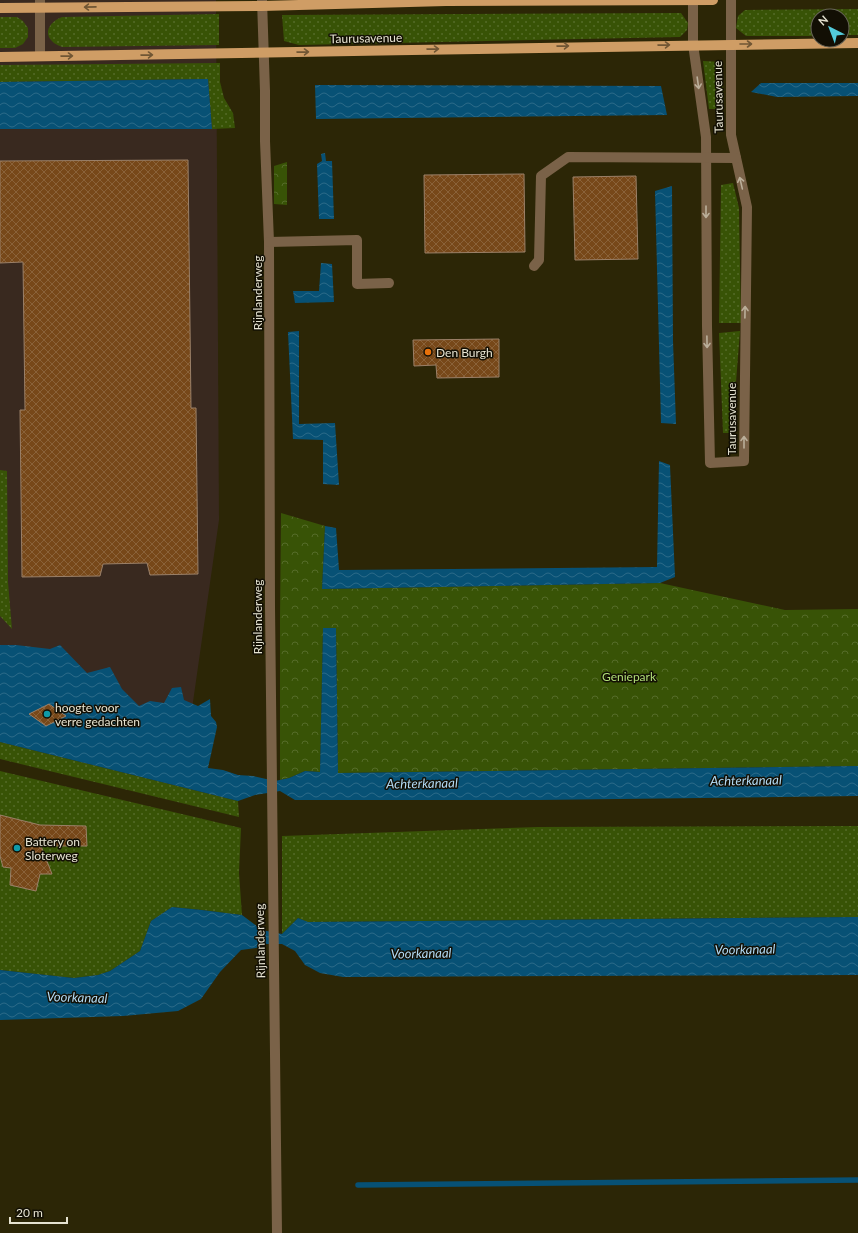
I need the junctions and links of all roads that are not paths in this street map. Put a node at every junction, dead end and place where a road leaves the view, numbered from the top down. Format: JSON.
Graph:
{"nodes":[{"id":1,"x":693,"y":0,"type":"edge"},
{"id":2,"x":713,"y":0,"type":"edge"},
{"id":3,"x":731,"y":0,"type":"edge"},
{"id":4,"x":262,"y":3,"type":"edge"},
{"id":5,"x":40,"y":4,"type":"edge"},
{"id":6,"x":0,"y":8,"type":"edge"},
{"id":7,"x":858,"y":43,"type":"edge"},
{"id":8,"x":693,"y":44,"type":"junction"},
{"id":9,"x":731,"y":44,"type":"junction"},
{"id":10,"x":264,"y":53,"type":"junction"},
{"id":11,"x":40,"y":56,"type":"junction"},
{"id":12,"x":0,"y":57,"type":"edge"},
{"id":13,"x":706,"y":157,"type":"junction"},
{"id":14,"x":736,"y":158,"type":"junction"},
{"id":15,"x":269,"y":242,"type":"junction"},
{"id":16,"x":534,"y":266,"type":"dead end"},
{"id":17,"x":389,"y":283,"type":"dead end"},
{"id":18,"x":277,"y":1233,"type":"edge"}],
"edges":[{"from":1,"to":2,"type":"main road"},
{"from":1,"to":4,"type":"main road"},
{"from":1,"to":8,"type":"street","name":"Taurusavenue"},
{"from":3,"to":9,"type":"street","name":"Taurusavenue"},
{"from":4,"to":5,"type":"main road","one_way":true},
{"from":4,"to":10,"type":"street","name":"Rijnlanderweg"},
{"from":5,"to":6,"type":"main road"},
{"from":5,"to":11,"type":"street"},
{"from":9,"to":7,"type":"main road","name":"Taurusavenue","one_way":true},
{"from":8,"to":9,"type":"main road","name":"Taurusavenue"},
{"from":10,"to":8,"type":"main road","name":"Taurusavenue","one_way":true},
{"from":8,"to":13,"type":"street","name":"Taurusavenue","one_way":true},
{"from":9,"to":14,"type":"street","name":"Taurusavenue"},
{"from":11,"to":10,"type":"main road","name":"Taurusavenue","one_way":true},
{"from":10,"to":15,"type":"street","name":"Rijnlanderweg"},
{"from":11,"to":12,"type":"main road","name":"Taurusavenue"},
{"from":13,"to":14,"type":"street"},
{"from":13,"to":14,"type":"street","name":"Taurusavenue","one_way":true},
{"from":13,"to":16,"type":"street"},
{"from":15,"to":17,"type":"street"},
{"from":15,"to":18,"type":"street","name":"Rijnlanderweg"}]}
